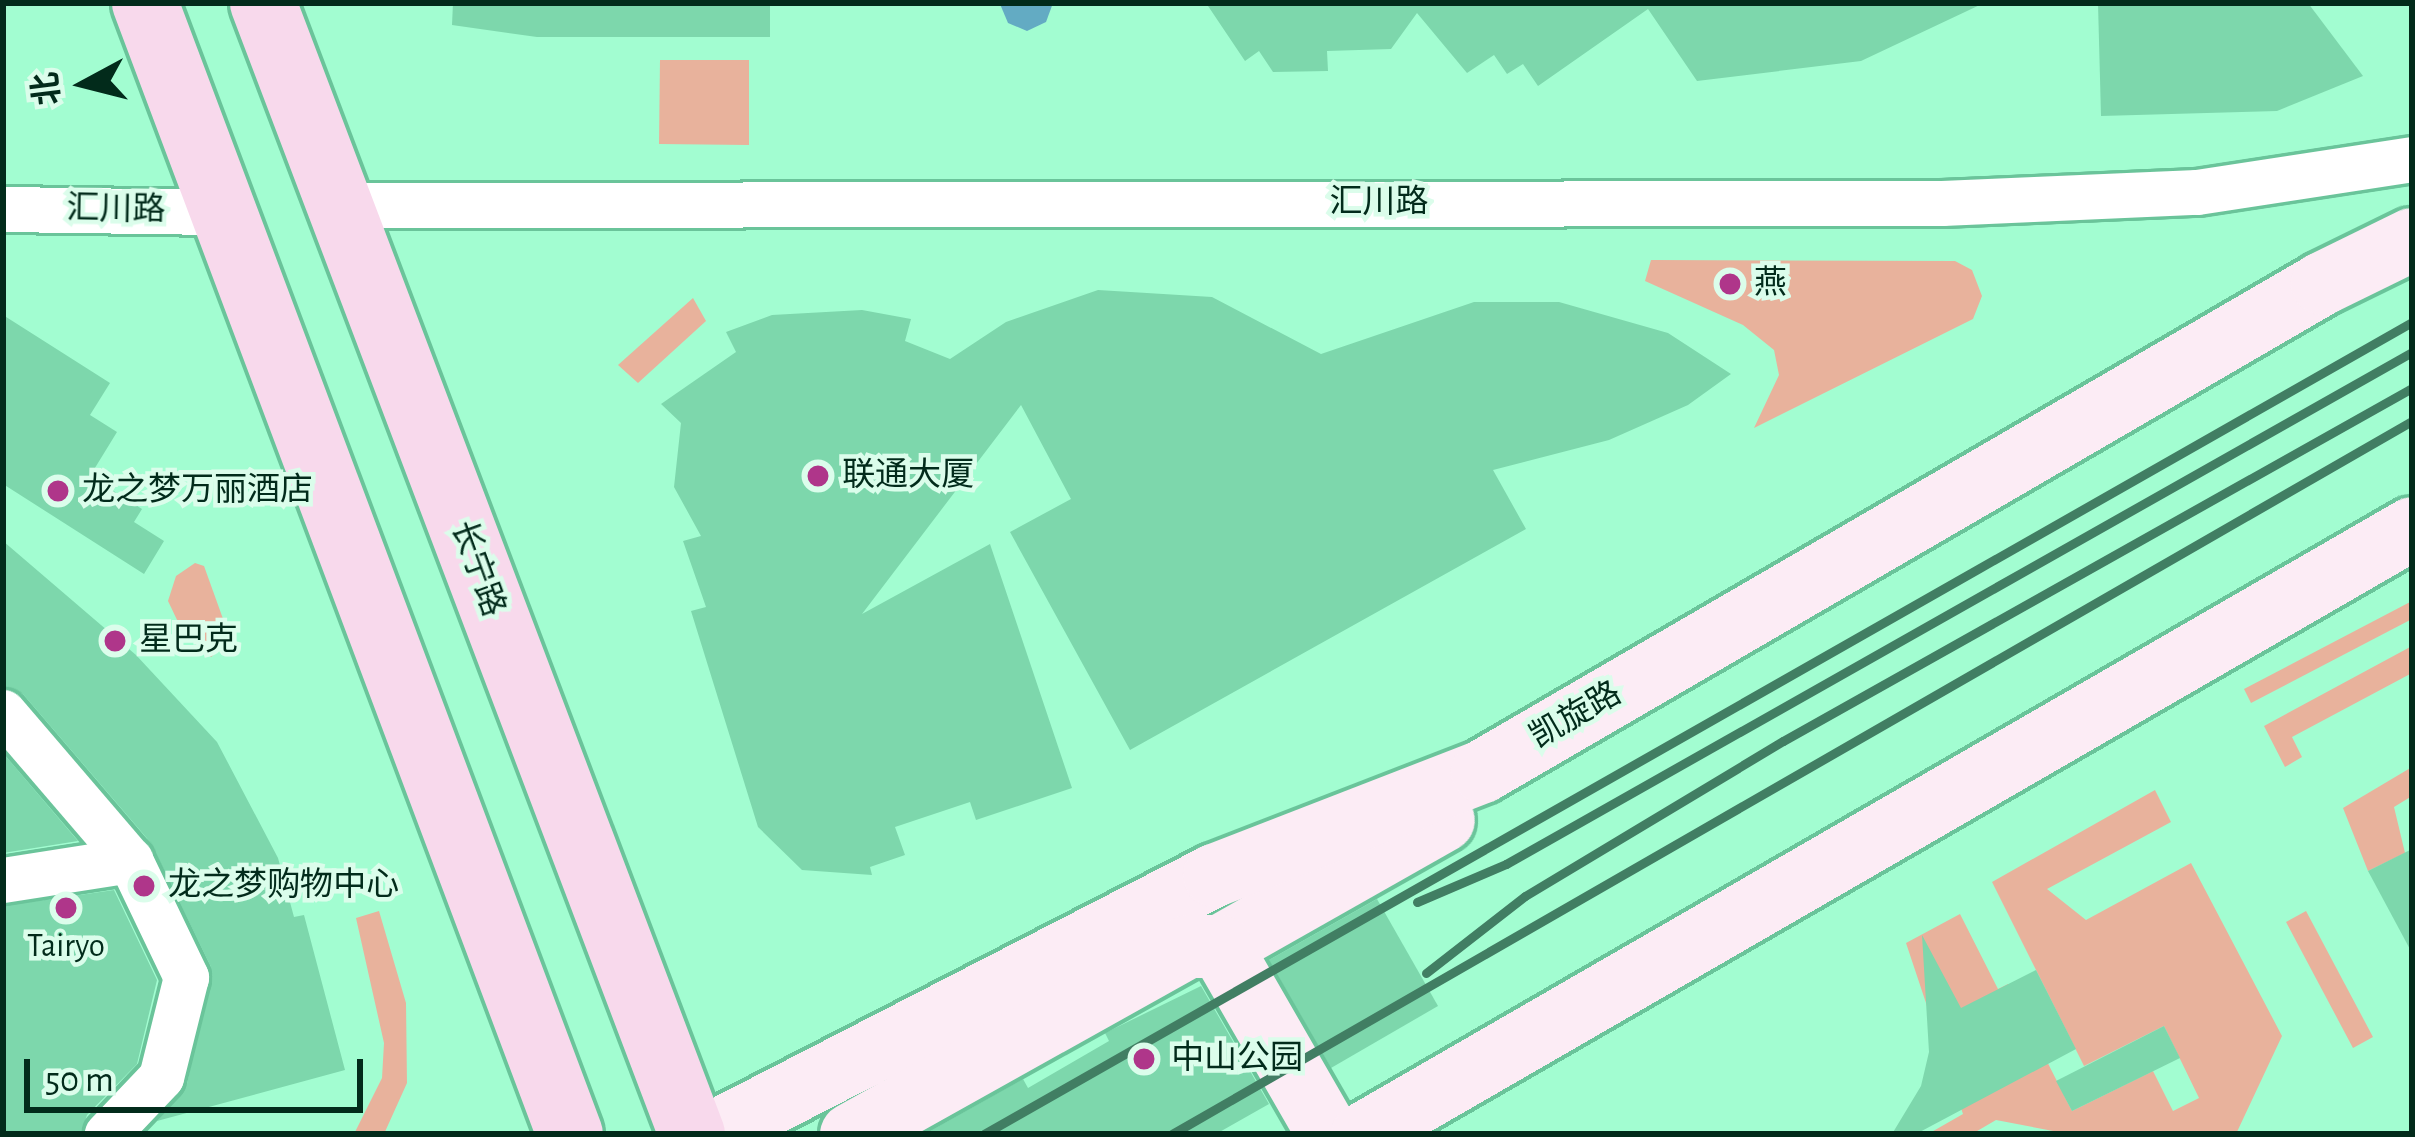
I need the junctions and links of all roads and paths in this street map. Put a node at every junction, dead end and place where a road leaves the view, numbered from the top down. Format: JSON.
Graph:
{"nodes":[{"id":1,"x":145,"y":3,"type":"edge"},
{"id":2,"x":263,"y":3,"type":"edge"},
{"id":3,"x":2412,"y":159,"type":"edge"},
{"id":4,"x":343,"y":205,"type":"junction"},
{"id":5,"x":3,"y":209,"type":"edge"},
{"id":6,"x":228,"y":212,"type":"junction"},
{"id":7,"x":2412,"y":239,"type":"edge"},
{"id":8,"x":2412,"y":274,"type":"edge"},
{"id":9,"x":2412,"y":528,"type":"edge"},
{"id":10,"x":3,"y":712,"type":"edge"},
{"id":11,"x":130,"y":860,"type":"junction"},
{"id":12,"x":3,"y":880,"type":"edge"},
{"id":13,"x":1220,"y":946,"type":"junction"},
{"id":14,"x":107,"y":1134,"type":"edge"},
{"id":15,"x":570,"y":1134,"type":"edge"},
{"id":16,"x":692,"y":1134,"type":"edge"},
{"id":17,"x":710,"y":1134,"type":"edge"},
{"id":18,"x":851,"y":1134,"type":"edge"},
{"id":19,"x":1328,"y":1134,"type":"edge"},
{"id":20,"x":1362,"y":1134,"type":"edge"}],
"edges":[{"from":1,"to":6,"type":"main road"},
{"from":2,"to":4,"type":"main road","name":"长宁路"},
{"from":3,"to":4,"type":"street","name":"汇川路"},
{"from":4,"to":16,"type":"main road","name":"长宁路"},
{"from":5,"to":6,"type":"street","name":"汇川路"},
{"from":6,"to":15,"type":"main road"},
{"from":7,"to":17,"type":"street","name":"凯旋路"},
{"from":8,"to":13,"type":"street"},
{"from":9,"to":20,"type":"street"},
{"from":10,"to":11,"type":"street"},
{"from":11,"to":12,"type":"street"},
{"from":11,"to":14,"type":"street"},
{"from":13,"to":18,"type":"street"},
{"from":13,"to":19,"type":"street"}]}
